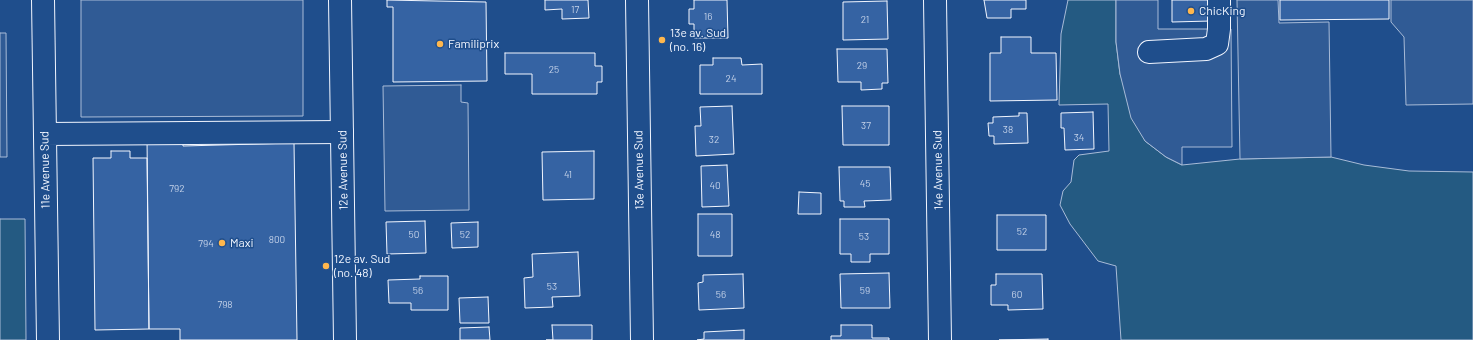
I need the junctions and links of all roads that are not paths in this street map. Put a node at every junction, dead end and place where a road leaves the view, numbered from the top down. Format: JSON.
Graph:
{"nodes":[{"id":1,"x":43,"y":0,"type":"edge"},
{"id":2,"x":340,"y":0,"type":"edge"},
{"id":3,"x":637,"y":0,"type":"edge"},
{"id":4,"x":935,"y":0,"type":"edge"},
{"id":5,"x":1219,"y":0,"type":"edge"},
{"id":6,"x":1149,"y":52,"type":"dead end"},
{"id":7,"x":342,"y":132,"type":"junction"},
{"id":8,"x":45,"y":134,"type":"junction"},
{"id":9,"x":48,"y":340,"type":"edge"},
{"id":10,"x":345,"y":340,"type":"edge"},
{"id":11,"x":642,"y":340,"type":"edge"},
{"id":12,"x":940,"y":340,"type":"edge"}],
"edges":[{"from":1,"to":8,"type":"main road","name":"11e Avenue Sud"},
{"from":2,"to":7,"type":"main road","name":"12e Avenue Sud"},
{"from":3,"to":11,"type":"main road","name":"13e Avenue Sud"},
{"from":4,"to":12,"type":"main road","name":"14e Avenue Sud"},
{"from":5,"to":6,"type":"main road"},
{"from":7,"to":8,"type":"main road"},
{"from":7,"to":10,"type":"main road","name":"12e Avenue Sud"},
{"from":8,"to":9,"type":"main road","name":"11e Avenue Sud"}]}
